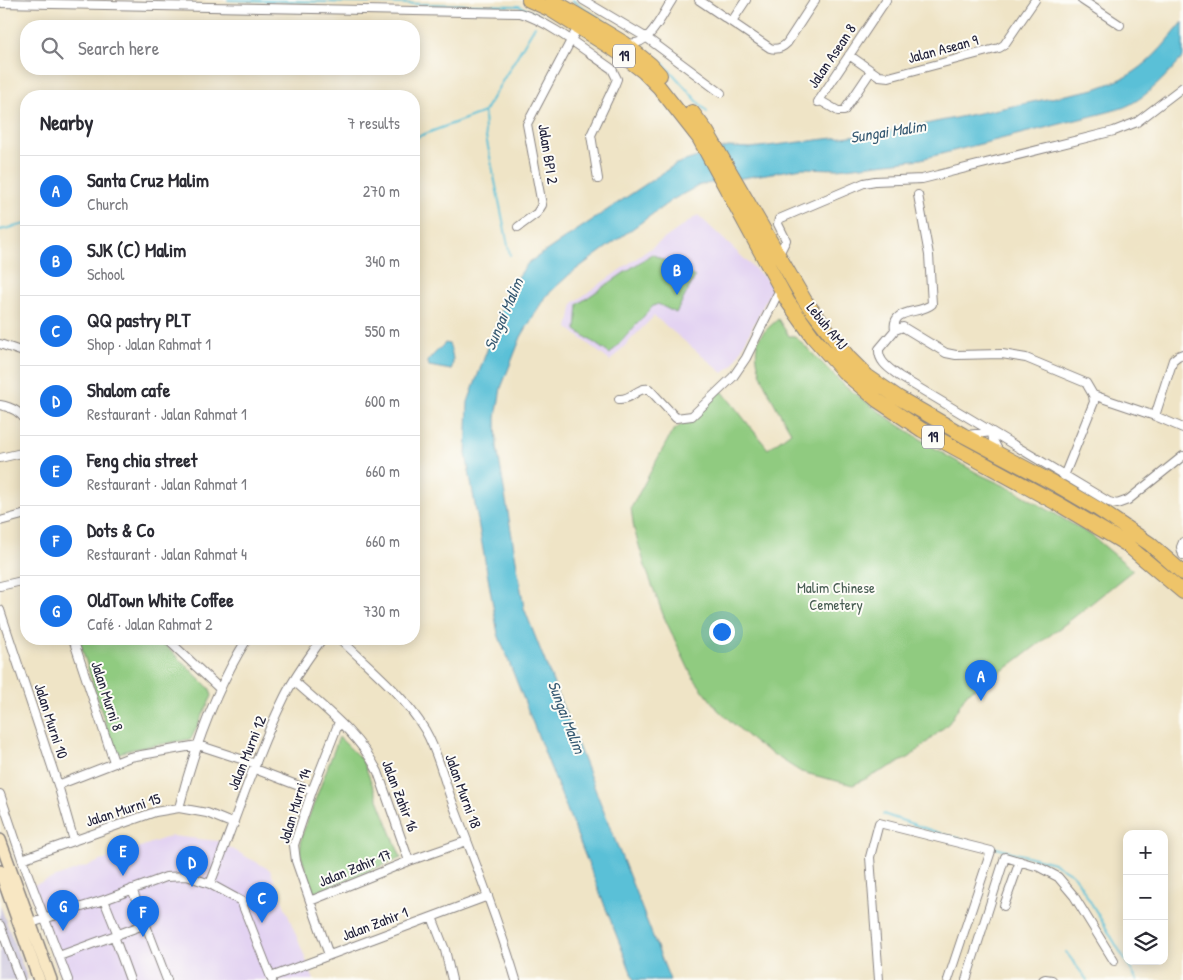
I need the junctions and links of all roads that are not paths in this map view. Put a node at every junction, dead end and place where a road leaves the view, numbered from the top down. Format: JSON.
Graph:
{"nodes":[{"id":1,"x":529,"y":0,"type":"edge"},
{"id":2,"x":552,"y":0,"type":"edge"},
{"id":3,"x":583,"y":0,"type":"edge"},
{"id":4,"x":672,"y":0,"type":"edge"},
{"id":5,"x":699,"y":0,"type":"edge"},
{"id":6,"x":746,"y":0,"type":"edge"},
{"id":7,"x":815,"y":0,"type":"edge"},
{"id":8,"x":886,"y":0,"type":"edge"},
{"id":9,"x":1082,"y":0,"type":"edge"},
{"id":10,"x":0,"y":3,"type":"edge"},
{"id":11,"x":223,"y":3,"type":"edge"},
{"id":12,"x":1031,"y":3,"type":"edge"},
{"id":13,"x":732,"y":21,"type":"junction"},
{"id":14,"x":1120,"y":25,"type":"dead end"},
{"id":15,"x":578,"y":27,"type":"junction"},
{"id":16,"x":647,"y":38,"type":"junction"},
{"id":17,"x":618,"y":40,"type":"junction"},
{"id":18,"x":572,"y":41,"type":"junction"},
{"id":19,"x":849,"y":55,"type":"junction"},
{"id":20,"x":643,"y":58,"type":"junction"},
{"id":21,"x":871,"y":71,"type":"junction"},
{"id":22,"x":1183,"y":87,"type":"edge"},
{"id":23,"x":721,"y":93,"type":"dead end"},
{"id":24,"x":703,"y":135,"type":"junction"},
{"id":25,"x":598,"y":179,"type":"dead end"},
{"id":26,"x":918,"y":196,"type":"dead end"},
{"id":27,"x":748,"y":214,"type":"junction"},
{"id":28,"x":518,"y":227,"type":"dead end"},
{"id":29,"x":778,"y":254,"type":"junction"},
{"id":30,"x":780,"y":287,"type":"junction"},
{"id":31,"x":895,"y":330,"type":"junction"},
{"id":32,"x":0,"y":344,"type":"edge"},
{"id":33,"x":20,"y":351,"type":"edge"},
{"id":34,"x":1183,"y":354,"type":"edge"},
{"id":35,"x":1093,"y":395,"type":"junction"},
{"id":36,"x":619,"y":398,"type":"dead end"},
{"id":37,"x":0,"y":404,"type":"edge"},
{"id":38,"x":20,"y":414,"type":"edge"},
{"id":39,"x":1155,"y":416,"type":"junction"},
{"id":40,"x":1183,"y":428,"type":"edge"},
{"id":41,"x":992,"y":432,"type":"junction"},
{"id":42,"x":963,"y":435,"type":"junction"},
{"id":43,"x":20,"y":453,"type":"edge"},
{"id":44,"x":1002,"y":456,"type":"junction"},
{"id":45,"x":1183,"y":456,"type":"edge"},
{"id":46,"x":0,"y":458,"type":"edge"},
{"id":47,"x":1064,"y":476,"type":"junction"},
{"id":48,"x":20,"y":516,"type":"edge"},
{"id":49,"x":0,"y":521,"type":"edge"},
{"id":50,"x":1183,"y":542,"type":"edge"},
{"id":51,"x":1183,"y":555,"type":"edge"},
{"id":52,"x":1183,"y":573,"type":"edge"},
{"id":53,"x":20,"y":581,"type":"edge"},
{"id":54,"x":0,"y":586,"type":"edge"},
{"id":55,"x":1183,"y":592,"type":"edge"},
{"id":56,"x":0,"y":610,"type":"edge"},
{"id":57,"x":76,"y":645,"type":"edge"},
{"id":58,"x":173,"y":645,"type":"edge"},
{"id":59,"x":243,"y":645,"type":"edge"},
{"id":60,"x":318,"y":645,"type":"edge"},
{"id":61,"x":346,"y":645,"type":"edge"},
{"id":62,"x":294,"y":681,"type":"junction"},
{"id":63,"x":220,"y":688,"type":"junction"},
{"id":64,"x":339,"y":722,"type":"junction"},
{"id":65,"x":198,"y":745,"type":"junction"},
{"id":66,"x":114,"y":762,"type":"junction"},
{"id":67,"x":255,"y":767,"type":"junction"},
{"id":68,"x":58,"y":785,"type":"junction"},
{"id":69,"x":312,"y":791,"type":"junction"},
{"id":70,"x":0,"y":794,"type":"edge"},
{"id":71,"x":179,"y":808,"type":"junction"},
{"id":72,"x":234,"y":824,"type":"junction"},
{"id":73,"x":0,"y":840,"type":"edge"},
{"id":74,"x":74,"y":841,"type":"junction"},
{"id":75,"x":467,"y":841,"type":"junction"},
{"id":76,"x":22,"y":859,"type":"junction"},
{"id":77,"x":409,"y":861,"type":"junction"},
{"id":78,"x":1020,"y":861,"type":"junction"},
{"id":79,"x":0,"y":871,"type":"edge"},
{"id":80,"x":210,"y":884,"type":"junction"},
{"id":81,"x":132,"y":889,"type":"junction"},
{"id":82,"x":488,"y":896,"type":"junction"},
{"id":83,"x":104,"y":900,"type":"junction"},
{"id":84,"x":310,"y":901,"type":"junction"},
{"id":85,"x":1004,"y":906,"type":"dead end"},
{"id":86,"x":432,"y":917,"type":"junction"},
{"id":87,"x":45,"y":918,"type":"junction"},
{"id":88,"x":31,"y":923,"type":"junction"},
{"id":89,"x":146,"y":924,"type":"junction"},
{"id":90,"x":0,"y":926,"type":"edge"},
{"id":91,"x":116,"y":935,"type":"junction"},
{"id":92,"x":59,"y":956,"type":"junction"},
{"id":93,"x":329,"y":956,"type":"junction"},
{"id":94,"x":955,"y":958,"type":"junction"},
{"id":95,"x":1114,"y":961,"type":"dead end"},
{"id":96,"x":971,"y":962,"type":"junction"},
{"id":97,"x":38,"y":978,"type":"edge"},
{"id":98,"x":272,"y":979,"type":"edge"},
{"id":99,"x":450,"y":979,"type":"edge"},
{"id":100,"x":20,"y":980,"type":"edge"},
{"id":101,"x":51,"y":980,"type":"edge"},
{"id":102,"x":68,"y":980,"type":"edge"},
{"id":103,"x":130,"y":980,"type":"edge"},
{"id":104,"x":167,"y":980,"type":"edge"},
{"id":105,"x":516,"y":980,"type":"edge"},
{"id":106,"x":879,"y":980,"type":"edge"},
{"id":107,"x":948,"y":980,"type":"edge"},
{"id":108,"x":966,"y":980,"type":"edge"},
{"id":109,"x":1043,"y":980,"type":"edge"},
{"id":110,"x":1052,"y":980,"type":"edge"}],
"edges":[{"from":1,"to":15,"type":"highway","name":"Lebuh AMJ","number":"19"},
{"from":2,"to":17,"type":"highway","name":"Lebuh AMJ","number":"19"},
{"from":3,"to":16,"type":"street"},
{"from":4,"to":16,"type":"street"},
{"from":5,"to":13,"type":"street"},
{"from":6,"to":13,"type":"street"},
{"from":7,"to":13,"type":"street"},
{"from":8,"to":19,"type":"street","name":"Jalan Asean 8"},
{"from":9,"to":14,"type":"street"},
{"from":10,"to":11,"type":"street"},
{"from":11,"to":18,"type":"street"},
{"from":12,"to":21,"type":"street","name":"Jalan Asean 9"},
{"from":15,"to":18,"type":"street","name":"Jalan BPI 2"},
{"from":15,"to":24,"type":"highway","name":"Lebuh AMJ","number":"19"},
{"from":16,"to":17,"type":"street"},
{"from":16,"to":20,"type":"street"},
{"from":16,"to":23,"type":"street"},
{"from":17,"to":20,"type":"highway","name":"Lebuh AMJ","number":"19"},
{"from":18,"to":25,"type":"street"},
{"from":18,"to":28,"type":"street","name":"Jalan BPI 2"},
{"from":19,"to":21,"type":"street","name":"Jalan Asean 9"},
{"from":19,"to":21,"type":"street","name":"Jalan Asean 8"},
{"from":20,"to":24,"type":"highway","name":"Lebuh AMJ","number":"19"},
{"from":22,"to":29,"type":"street"},
{"from":24,"to":27,"type":"highway","name":"Lebuh AMJ","number":"19"},
{"from":26,"to":31,"type":"street"},
{"from":27,"to":29,"type":"highway","name":"Lebuh AMJ","number":"19"},
{"from":27,"to":30,"type":"highway","name":"Lebuh AMJ","number":"19"},
{"from":29,"to":42,"type":"highway","name":"Lebuh AMJ","number":"19"},
{"from":30,"to":36,"type":"street"},
{"from":30,"to":55,"type":"highway","name":"Lebuh AMJ","number":"19"},
{"from":31,"to":35,"type":"street"},
{"from":31,"to":41,"type":"street"},
{"from":32,"to":33,"type":"street"},
{"from":34,"to":39,"type":"street"},
{"from":35,"to":39,"type":"street"},
{"from":35,"to":47,"type":"street"},
{"from":37,"to":38,"type":"street"},
{"from":39,"to":40,"type":"street"},
{"from":41,"to":42,"type":"street"},
{"from":41,"to":44,"type":"street"},
{"from":41,"to":47,"type":"street"},
{"from":42,"to":44,"type":"highway","name":"Lebuh AMJ","number":"19"},
{"from":43,"to":46,"type":"street"},
{"from":44,"to":52,"type":"highway","name":"Lebuh AMJ","number":"19"},
{"from":45,"to":47,"type":"street"},
{"from":48,"to":49,"type":"street"},
{"from":50,"to":51,"type":"street"},
{"from":53,"to":54,"type":"street"},
{"from":56,"to":68,"type":"street","name":"Jalan Murni 10"},
{"from":57,"to":66,"type":"street","name":"Jalan Murni 8"},
{"from":58,"to":63,"type":"street"},
{"from":59,"to":63,"type":"street"},
{"from":60,"to":62,"type":"street","name":"Jalan Murni 12"},
{"from":61,"to":75,"type":"street","name":"Jalan Murni 18"},
{"from":62,"to":64,"type":"street","name":"Jalan Zahir 16"},
{"from":62,"to":67,"type":"street","name":"Jalan Murni 12"},
{"from":63,"to":65,"type":"street"},
{"from":64,"to":69,"type":"street","name":"Jalan Murni 14"},
{"from":64,"to":77,"type":"street","name":"Jalan Zahir 16"},
{"from":65,"to":66,"type":"street"},
{"from":65,"to":67,"type":"street"},
{"from":65,"to":71,"type":"street"},
{"from":66,"to":68,"type":"street"},
{"from":67,"to":69,"type":"street"},
{"from":67,"to":72,"type":"street","name":"Jalan Murni 12"},
{"from":68,"to":74,"type":"street","name":"Jalan Murni 10"},
{"from":69,"to":84,"type":"street","name":"Jalan Murni 14"},
{"from":70,"to":76,"type":"street"},
{"from":71,"to":72,"type":"street","name":"Jalan Murni 15"},
{"from":71,"to":74,"type":"street","name":"Jalan Murni 15"},
{"from":72,"to":80,"type":"street","name":"Jalan Murni 12"},
{"from":73,"to":88,"type":"main road"},
{"from":74,"to":76,"type":"street","name":"Jalan Murni 15"},
{"from":75,"to":77,"type":"street","name":"Jalan Zahir 17"},
{"from":75,"to":82,"type":"street","name":"Jalan Murni 18"},
{"from":76,"to":87,"type":"street"},
{"from":77,"to":84,"type":"street","name":"Jalan Zahir 17"},
{"from":78,"to":85,"type":"street"},
{"from":78,"to":95,"type":"street"},
{"from":78,"to":96,"type":"street"},
{"from":79,"to":97,"type":"main road"},
{"from":80,"to":81,"type":"street"},
{"from":80,"to":98,"type":"street"},
{"from":81,"to":83,"type":"street"},
{"from":81,"to":89,"type":"street"},
{"from":82,"to":86,"type":"street","name":"Jalan Zahir 1"},
{"from":82,"to":105,"type":"street","name":"Jalan Murni 18"},
{"from":83,"to":87,"type":"street"},
{"from":83,"to":91,"type":"street"},
{"from":84,"to":93,"type":"street","name":"Jalan Murni 14"},
{"from":86,"to":93,"type":"street","name":"Jalan Zahir 1"},
{"from":86,"to":99,"type":"street"},
{"from":87,"to":88,"type":"street"},
{"from":87,"to":92,"type":"street"},
{"from":88,"to":97,"type":"main road"},
{"from":88,"to":101,"type":"main road"},
{"from":89,"to":91,"type":"street"},
{"from":89,"to":104,"type":"street"},
{"from":90,"to":100,"type":"street"},
{"from":91,"to":92,"type":"street"},
{"from":91,"to":103,"type":"street"},
{"from":92,"to":102,"type":"street"},
{"from":93,"to":98,"type":"street","name":"Jalan Zahir 1"},
{"from":94,"to":96,"type":"street"},
{"from":94,"to":106,"type":"street"},
{"from":94,"to":107,"type":"street"},
{"from":96,"to":108,"type":"street"},
{"from":109,"to":110,"type":"street"}]}
